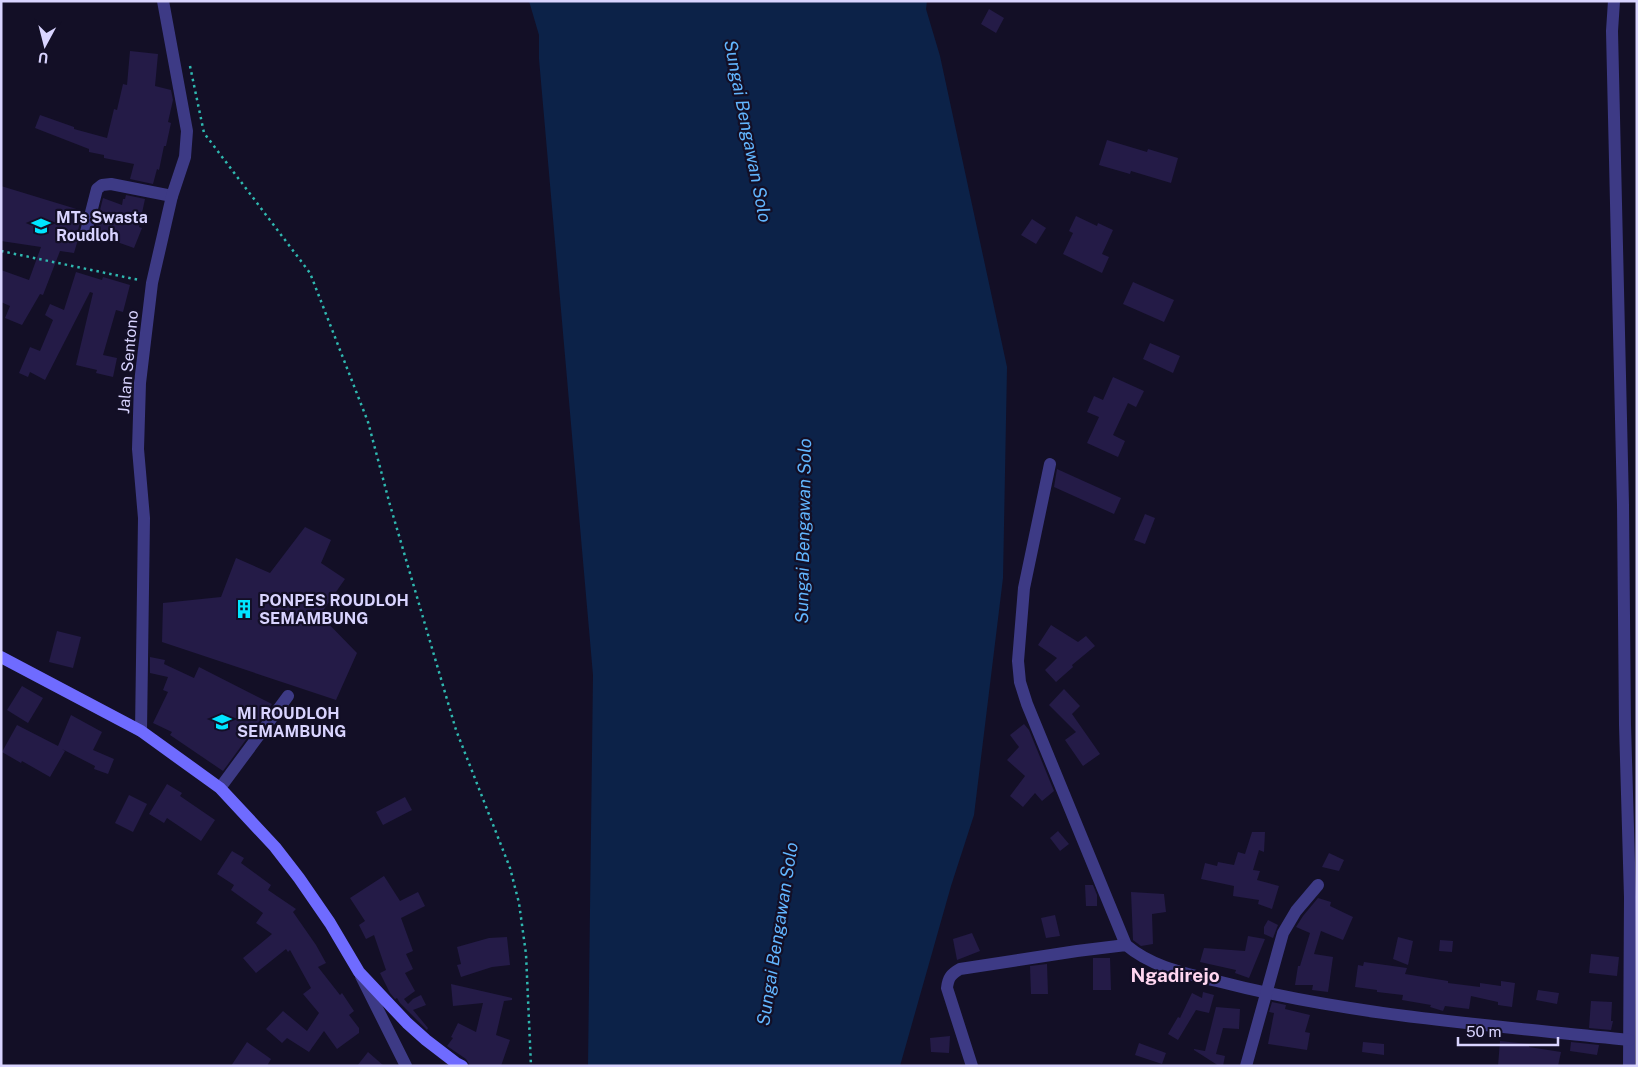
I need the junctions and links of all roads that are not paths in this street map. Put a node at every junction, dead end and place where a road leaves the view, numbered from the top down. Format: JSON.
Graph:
{"nodes":[{"id":1,"x":162,"y":1,"type":"edge"},
{"id":2,"x":1614,"y":1,"type":"edge"},
{"id":3,"x":172,"y":196,"type":"junction"},
{"id":4,"x":86,"y":232,"type":"dead end"},
{"id":5,"x":1050,"y":464,"type":"dead end"},
{"id":6,"x":1,"y":656,"type":"edge"},
{"id":7,"x":288,"y":696,"type":"dead end"},
{"id":8,"x":141,"y":731,"type":"junction"},
{"id":9,"x":220,"y":788,"type":"junction"},
{"id":10,"x":1318,"y":885,"type":"dead end"},
{"id":11,"x":1126,"y":945,"type":"junction"},
{"id":12,"x":359,"y":972,"type":"junction"},
{"id":13,"x":1265,"y":994,"type":"junction"},
{"id":14,"x":1629,"y":1040,"type":"junction"},
{"id":15,"x":406,"y":1066,"type":"edge"},
{"id":16,"x":462,"y":1066,"type":"edge"},
{"id":17,"x":972,"y":1066,"type":"edge"},
{"id":18,"x":1246,"y":1066,"type":"edge"},
{"id":19,"x":1629,"y":1066,"type":"edge"}],
"edges":[{"from":1,"to":3,"type":"street","name":"Jalan Sentono"},
{"from":2,"to":14,"type":"street"},
{"from":3,"to":4,"type":"street"},
{"from":3,"to":8,"type":"street","name":"Jalan Sentono"},
{"from":5,"to":11,"type":"street"},
{"from":6,"to":8,"type":"street"},
{"from":7,"to":9,"type":"street"},
{"from":8,"to":9,"type":"street"},
{"from":9,"to":12,"type":"street"},
{"from":10,"to":13,"type":"street"},
{"from":11,"to":13,"type":"street"},
{"from":11,"to":17,"type":"street"},
{"from":12,"to":15,"type":"street"},
{"from":12,"to":16,"type":"street"},
{"from":13,"to":14,"type":"street"},
{"from":13,"to":18,"type":"street"},
{"from":14,"to":19,"type":"street"}]}
